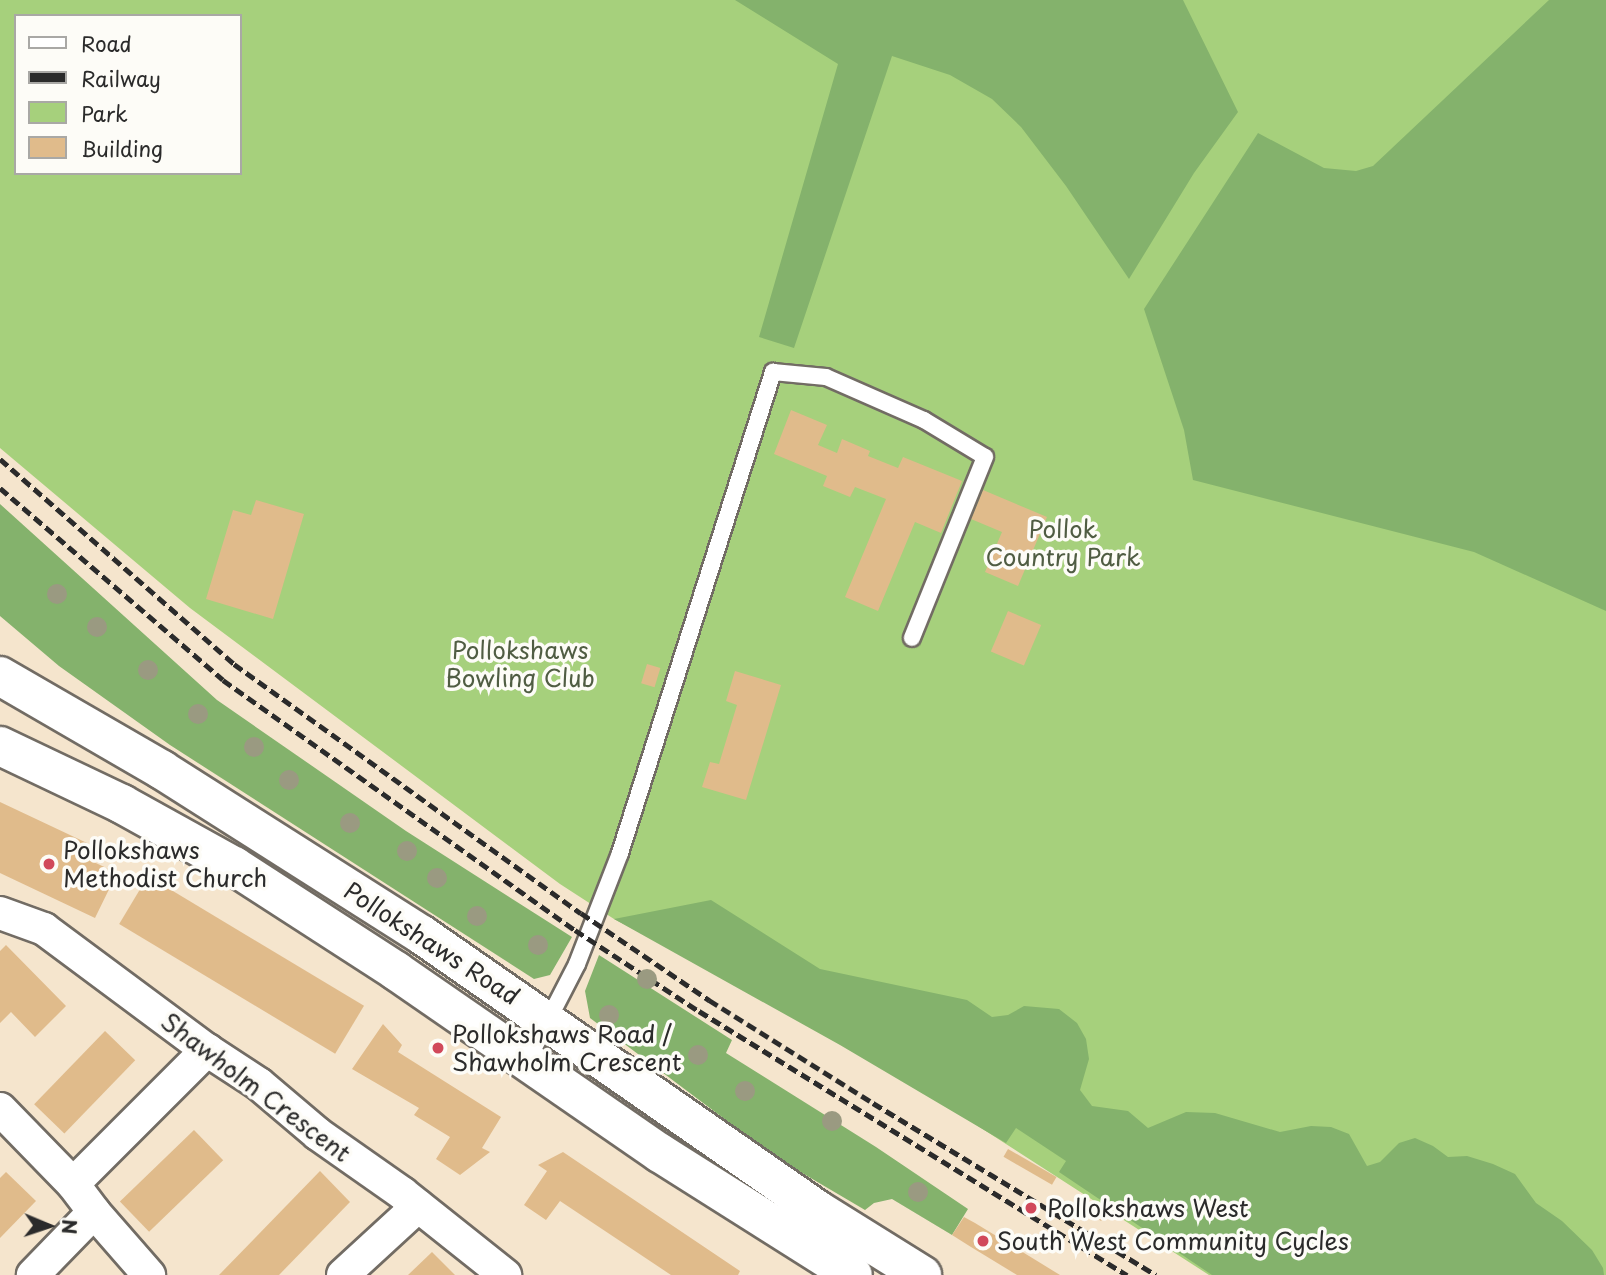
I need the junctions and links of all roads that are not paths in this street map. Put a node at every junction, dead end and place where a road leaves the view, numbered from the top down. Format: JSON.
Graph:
{"nodes":[{"id":1,"x":912,"y":638,"type":"dead end"},
{"id":2,"x":0,"y":676,"type":"edge"},
{"id":3,"x":0,"y":746,"type":"edge"},
{"id":4,"x":0,"y":913,"type":"edge"},
{"id":5,"x":549,"y":1022,"type":"junction"},
{"id":6,"x":207,"y":1050,"type":"junction"},
{"id":7,"x":526,"y":1062,"type":"junction"},
{"id":8,"x":0,"y":1109,"type":"edge"},
{"id":9,"x":73,"y":1184,"type":"junction"},
{"id":10,"x":418,"y":1206,"type":"junction"},
{"id":11,"x":94,"y":1212,"type":"junction"},
{"id":12,"x":33,"y":1275,"type":"edge"},
{"id":13,"x":149,"y":1275,"type":"edge"},
{"id":14,"x":343,"y":1275,"type":"edge"},
{"id":15,"x":505,"y":1275,"type":"edge"},
{"id":16,"x":853,"y":1275,"type":"edge"},
{"id":17,"x":922,"y":1275,"type":"edge"}],
"edges":[{"from":1,"to":5,"type":"lane"},
{"from":2,"to":5,"type":"main road","name":"Pollokshaws Road"},
{"from":3,"to":7,"type":"main road","name":"Pollokshaws Road"},
{"from":4,"to":6,"type":"street","name":"Shawholm Crescent"},
{"from":5,"to":7,"type":"lane"},
{"from":5,"to":17,"type":"main road","name":"Pollokshaws Road"},
{"from":6,"to":9,"type":"street"},
{"from":6,"to":10,"type":"street","name":"Shawholm Crescent"},
{"from":7,"to":16,"type":"main road","name":"Pollokshaws Road"},
{"from":8,"to":9,"type":"street"},
{"from":9,"to":11,"type":"street"},
{"from":10,"to":14,"type":"street"},
{"from":10,"to":15,"type":"street","name":"Shawholm Crescent"},
{"from":11,"to":12,"type":"street"},
{"from":11,"to":13,"type":"street"}]}
